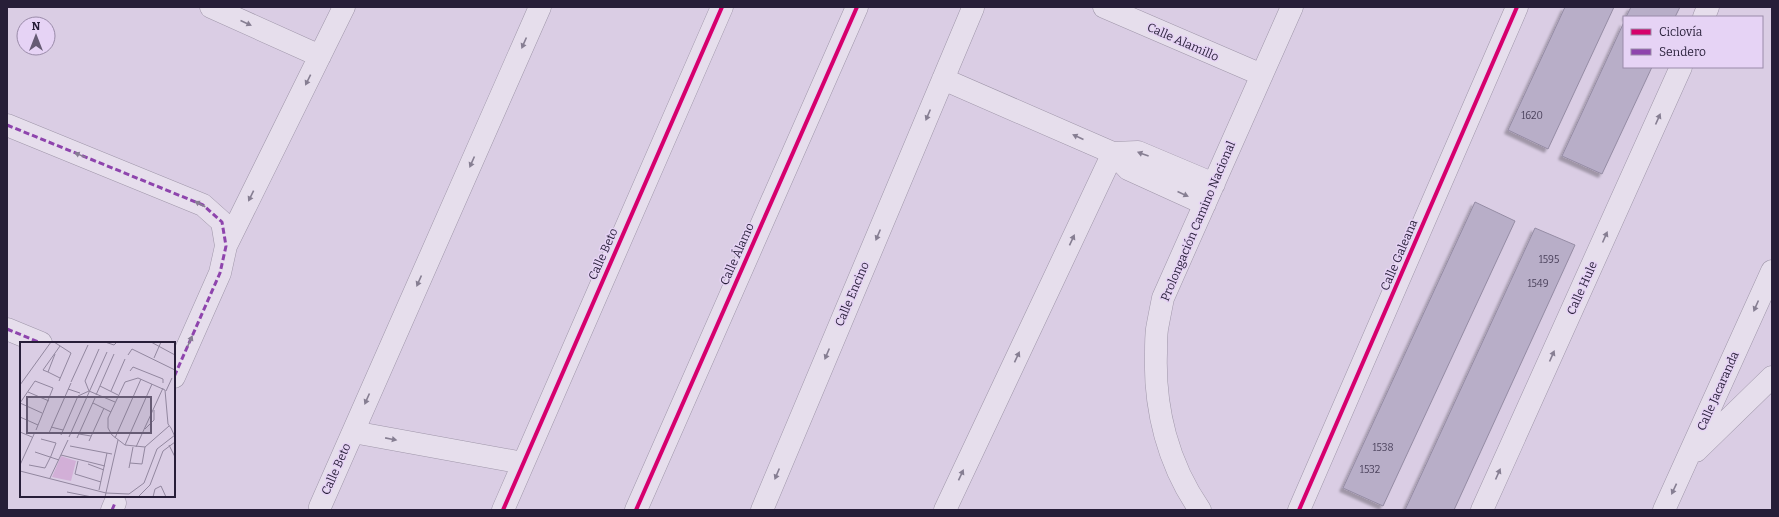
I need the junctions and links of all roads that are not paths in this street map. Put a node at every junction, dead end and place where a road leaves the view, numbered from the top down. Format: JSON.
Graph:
{"nodes":[{"id":1,"x":211,"y":7,"type":"edge"},
{"id":2,"x":344,"y":7,"type":"edge"},
{"id":3,"x":540,"y":7,"type":"edge"},
{"id":4,"x":722,"y":7,"type":"edge"},
{"id":5,"x":857,"y":7,"type":"edge"},
{"id":6,"x":1104,"y":7,"type":"edge"},
{"id":7,"x":1292,"y":7,"type":"edge"},
{"id":8,"x":1517,"y":7,"type":"edge"},
{"id":9,"x":973,"y":8,"type":"dead end"},
{"id":10,"x":320,"y":56,"type":"junction"},
{"id":11,"x":1681,"y":68,"type":"edge"},
{"id":12,"x":1262,"y":75,"type":"junction"},
{"id":13,"x":943,"y":79,"type":"junction"},
{"id":14,"x":7,"y":125,"type":"edge"},
{"id":15,"x":1113,"y":153,"type":"junction"},
{"id":16,"x":1209,"y":194,"type":"junction"},
{"id":17,"x":226,"y":246,"type":"junction"},
{"id":18,"x":1772,"y":271,"type":"edge"},
{"id":19,"x":7,"y":328,"type":"edge"},
{"id":20,"x":39,"y":342,"type":"edge"},
{"id":21,"x":175,"y":375,"type":"edge"},
{"id":22,"x":1772,"y":377,"type":"edge"},
{"id":23,"x":353,"y":432,"type":"junction"},
{"id":24,"x":1688,"y":459,"type":"junction"},
{"id":25,"x":523,"y":463,"type":"junction"},
{"id":26,"x":320,"y":507,"type":"dead end"},
{"id":27,"x":504,"y":510,"type":"edge"},
{"id":28,"x":636,"y":510,"type":"edge"},
{"id":29,"x":762,"y":510,"type":"edge"},
{"id":30,"x":945,"y":510,"type":"edge"},
{"id":31,"x":1200,"y":510,"type":"edge"},
{"id":32,"x":1299,"y":510,"type":"edge"},
{"id":33,"x":1482,"y":510,"type":"edge"},
{"id":34,"x":1664,"y":510,"type":"edge"}],
"edges":[{"from":1,"to":10,"type":"street","one_way":true},
{"from":2,"to":10,"type":"street"},
{"from":3,"to":23,"type":"street","name":"Calle Beto","one_way":true},
{"from":4,"to":25,"type":"street","name":"Calle Beto"},
{"from":5,"to":28,"type":"street","name":"Calle Álamo"},
{"from":6,"to":12,"type":"street","name":"Calle Alamillo"},
{"from":7,"to":12,"type":"street","name":"Prolongación Camino Nacional"},
{"from":8,"to":32,"type":"street","name":"Calle Galeana"},
{"from":9,"to":13,"type":"street","name":"Calle Encino"},
{"from":10,"to":17,"type":"street","one_way":true},
{"from":33,"to":11,"type":"street","name":"Calle Hule","one_way":true},
{"from":12,"to":16,"type":"street","name":"Prolongación Camino Nacional"},
{"from":15,"to":13,"type":"street","one_way":true},
{"from":13,"to":29,"type":"street","name":"Calle Encino","one_way":true},
{"from":17,"to":14,"type":"street","one_way":true},
{"from":15,"to":16,"type":"street"},
{"from":30,"to":15,"type":"street","one_way":true},
{"from":16,"to":31,"type":"street","name":"Prolongación Camino Nacional"},
{"from":21,"to":17,"type":"street","one_way":true},
{"from":18,"to":24,"type":"street","name":"Calle Jacaranda","one_way":true},
{"from":19,"to":20,"type":"street"},
{"from":22,"to":24,"type":"street"},
{"from":23,"to":25,"type":"street","name":"Calle Beto","one_way":true},
{"from":23,"to":26,"type":"street","name":"Calle Beto"},
{"from":24,"to":34,"type":"street","name":"Calle Jacaranda","one_way":true},
{"from":25,"to":27,"type":"street","name":"Calle Beto"}]}
